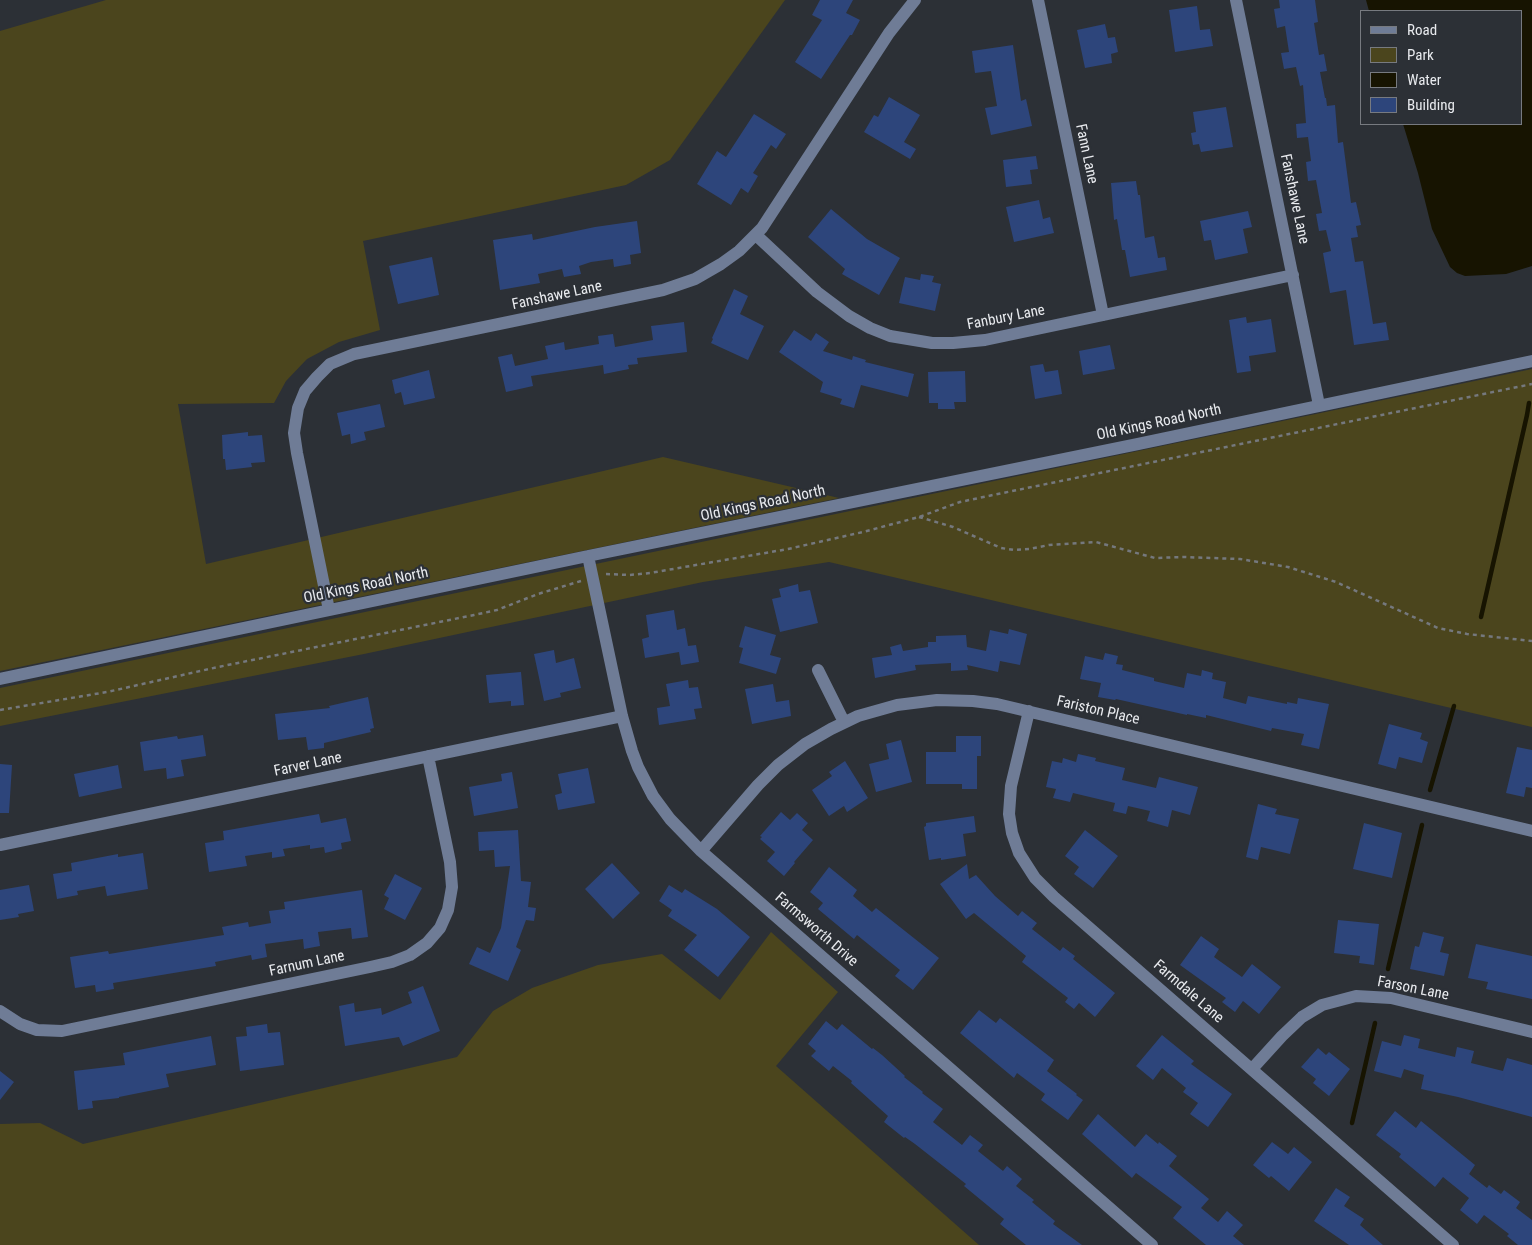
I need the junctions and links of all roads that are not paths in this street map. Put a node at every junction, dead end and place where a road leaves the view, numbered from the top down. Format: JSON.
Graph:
{"nodes":[{"id":1,"x":915,"y":0,"type":"edge"},
{"id":2,"x":1038,"y":0,"type":"edge"},
{"id":3,"x":1236,"y":0,"type":"edge"},
{"id":4,"x":756,"y":235,"type":"junction"},
{"id":5,"x":1293,"y":275,"type":"junction"},
{"id":6,"x":1102,"y":315,"type":"junction"},
{"id":7,"x":1532,"y":361,"type":"edge"},
{"id":8,"x":1319,"y":405,"type":"junction"},
{"id":9,"x":588,"y":556,"type":"junction"},
{"id":10,"x":329,"y":610,"type":"junction"},
{"id":11,"x":818,"y":670,"type":"dead end"},
{"id":12,"x":0,"y":679,"type":"edge"},
{"id":13,"x":1029,"y":711,"type":"junction"},
{"id":14,"x":622,"y":716,"type":"junction"},
{"id":15,"x":844,"y":722,"type":"junction"},
{"id":16,"x":428,"y":756,"type":"junction"},
{"id":17,"x":1532,"y":831,"type":"edge"},
{"id":18,"x":0,"y":845,"type":"edge"},
{"id":19,"x":701,"y":851,"type":"junction"},
{"id":20,"x":0,"y":1011,"type":"edge"},
{"id":21,"x":1532,"y":1032,"type":"edge"},
{"id":22,"x":1252,"y":1069,"type":"junction"},
{"id":23,"x":1152,"y":1245,"type":"edge"},
{"id":24,"x":1453,"y":1245,"type":"edge"}],
"edges":[{"from":1,"to":4,"type":"street","name":"Fanshawe Lane"},
{"from":2,"to":6,"type":"street","name":"Fann Lane"},
{"from":3,"to":5,"type":"street","name":"Fanshawe Lane"},
{"from":4,"to":6,"type":"street","name":"Fanbury Lane"},
{"from":4,"to":10,"type":"street","name":"Fanshawe Lane"},
{"from":5,"to":6,"type":"street","name":"Fanbury Lane"},
{"from":5,"to":8,"type":"street","name":"Fanshawe Lane"},
{"from":7,"to":8,"type":"street","name":"Old Kings Road North"},
{"from":8,"to":9,"type":"street","name":"Old Kings Road North"},
{"from":9,"to":10,"type":"street","name":"Old Kings Road North"},
{"from":9,"to":14,"type":"street","name":"Farmsworth Drive"},
{"from":10,"to":12,"type":"street","name":"Old Kings Road North"},
{"from":11,"to":15,"type":"street"},
{"from":13,"to":15,"type":"street","name":"Fariston Place"},
{"from":13,"to":17,"type":"street","name":"Fariston Place"},
{"from":13,"to":22,"type":"street","name":"Farmdale Lane"},
{"from":14,"to":16,"type":"street","name":"Farver Lane"},
{"from":14,"to":19,"type":"street","name":"Farmsworth Drive"},
{"from":15,"to":19,"type":"street","name":"Fariston Place"},
{"from":16,"to":18,"type":"street","name":"Farver Lane"},
{"from":16,"to":20,"type":"street","name":"Farnum Lane"},
{"from":19,"to":23,"type":"street","name":"Farmsworth Drive"},
{"from":21,"to":22,"type":"street","name":"Farson Lane"},
{"from":22,"to":24,"type":"street","name":"Farmdale Lane"}]}
